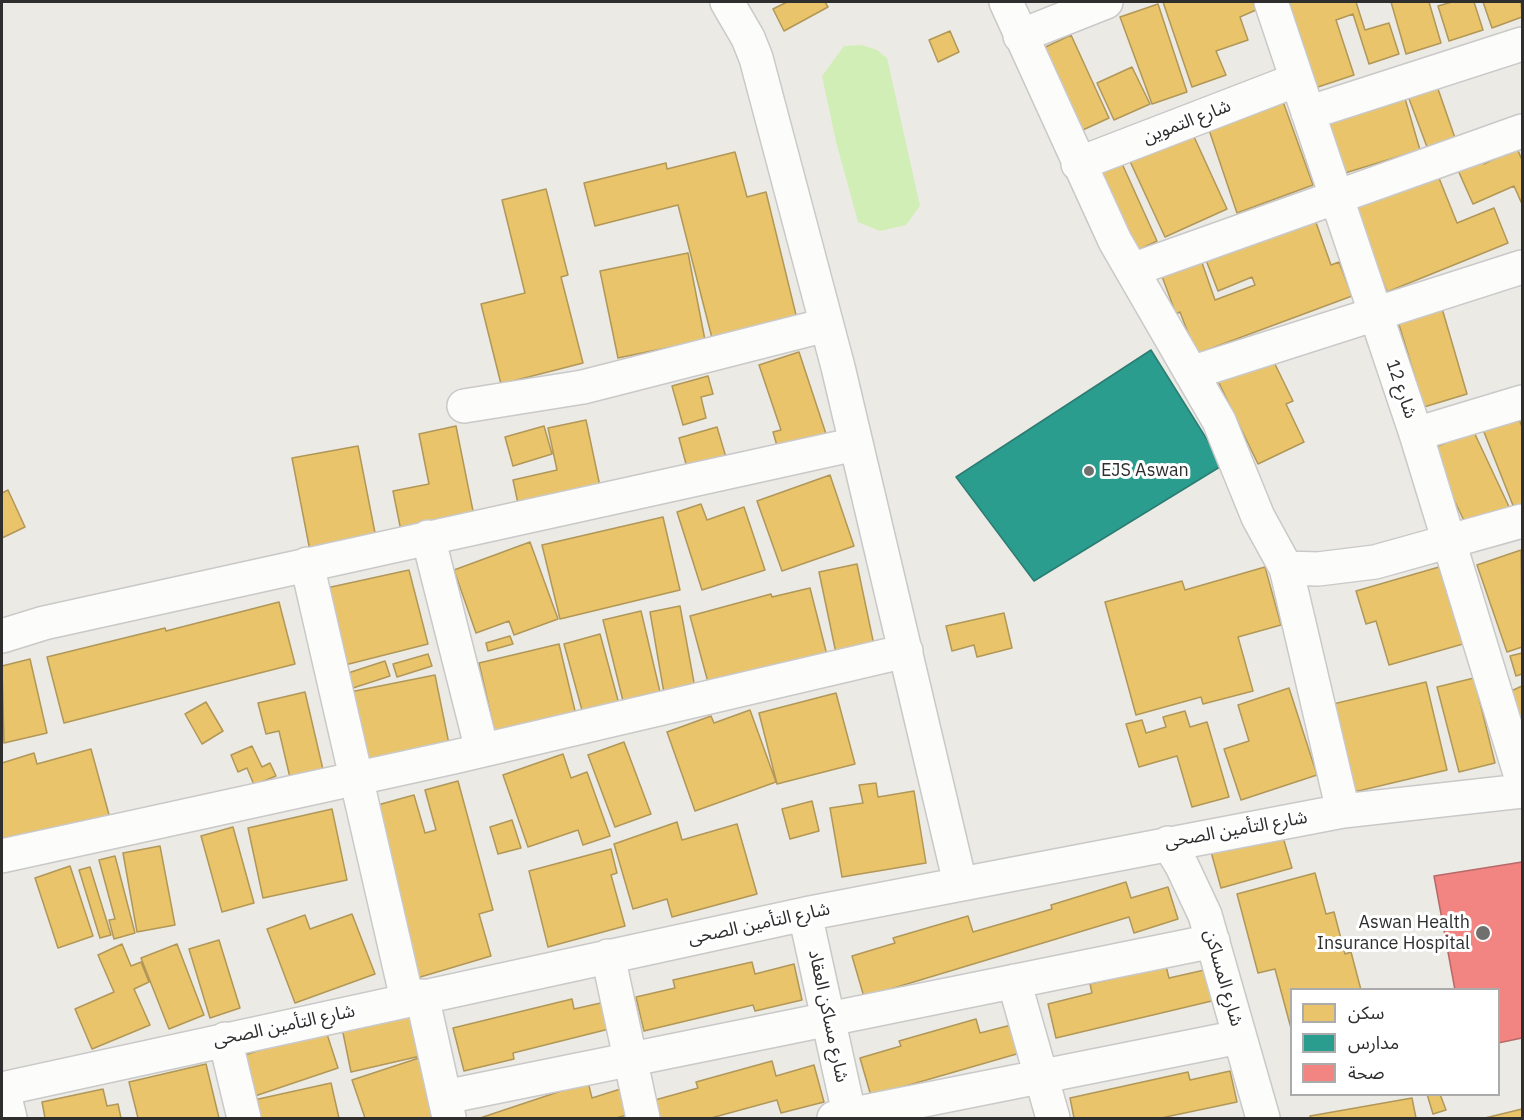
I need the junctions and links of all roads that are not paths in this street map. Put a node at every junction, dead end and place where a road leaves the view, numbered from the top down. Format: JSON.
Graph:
{"nodes":[{"id":1,"x":727,"y":2,"type":"edge"},
{"id":2,"x":1006,"y":2,"type":"edge"},
{"id":3,"x":1106,"y":2,"type":"edge"},
{"id":4,"x":1271,"y":2,"type":"edge"},
{"id":5,"x":1020,"y":36,"type":"junction"},
{"id":6,"x":1522,"y":44,"type":"edge"},
{"id":7,"x":1296,"y":80,"type":"junction"},
{"id":8,"x":1308,"y":113,"type":"junction"},
{"id":9,"x":1522,"y":131,"type":"edge"},
{"id":10,"x":1078,"y":164,"type":"junction"},
{"id":11,"x":1336,"y":195,"type":"junction"},
{"id":12,"x":1522,"y":267,"type":"edge"},
{"id":13,"x":1132,"y":270,"type":"junction"},
{"id":14,"x":1375,"y":313,"type":"junction"},
{"id":15,"x":826,"y":325,"type":"junction"},
{"id":16,"x":1191,"y":373,"type":"junction"},
{"id":17,"x":1522,"y":402,"type":"edge"},
{"id":18,"x":464,"y":406,"type":"dead end"},
{"id":19,"x":1416,"y":434,"type":"junction"},
{"id":20,"x":856,"y":444,"type":"junction"},
{"id":21,"x":1522,"y":521,"type":"edge"},
{"id":22,"x":428,"y":537,"type":"junction"},
{"id":23,"x":1450,"y":543,"type":"junction"},
{"id":24,"x":308,"y":564,"type":"junction"},
{"id":25,"x":1286,"y":568,"type":"junction"},
{"id":26,"x":2,"y":636,"type":"edge"},
{"id":27,"x":906,"y":651,"type":"junction"},
{"id":28,"x":482,"y":750,"type":"junction"},
{"id":29,"x":355,"y":779,"type":"junction"},
{"id":30,"x":1522,"y":780,"type":"edge"},
{"id":31,"x":1522,"y":791,"type":"edge"},
{"id":32,"x":1343,"y":811,"type":"junction"},
{"id":33,"x":1168,"y":843,"type":"junction"},
{"id":34,"x":2,"y":856,"type":"edge"},
{"id":35,"x":960,"y":883,"type":"junction"},
{"id":36,"x":805,"y":914,"type":"junction"},
{"id":37,"x":1213,"y":941,"type":"junction"},
{"id":38,"x":608,"y":956,"type":"junction"},
{"id":39,"x":1014,"y":981,"type":"junction"},
{"id":40,"x":415,"y":998,"type":"junction"},
{"id":41,"x":828,"y":1019,"type":"junction"},
{"id":42,"x":1239,"y":1037,"type":"junction"},
{"id":43,"x":225,"y":1039,"type":"junction"},
{"id":44,"x":630,"y":1059,"type":"junction"},
{"id":45,"x":1041,"y":1077,"type":"junction"},
{"id":46,"x":5,"y":1099,"type":"edge"},
{"id":47,"x":447,"y":1108,"type":"edge"},
{"id":48,"x":844,"y":1118,"type":"edge"},
{"id":49,"x":244,"y":1119,"type":"edge"},
{"id":50,"x":643,"y":1119,"type":"edge"},
{"id":51,"x":1053,"y":1119,"type":"edge"},
{"id":52,"x":1263,"y":1119,"type":"edge"}],
"edges":[{"from":1,"to":15,"type":"street"},
{"from":2,"to":5,"type":"street"},
{"from":3,"to":5,"type":"street"},
{"from":4,"to":7,"type":"street","name":"شارع 12"},
{"from":5,"to":10,"type":"street"},
{"from":6,"to":8,"type":"street"},
{"from":7,"to":8,"type":"street","name":"شارع 12"},
{"from":7,"to":10,"type":"street","name":"شارع التموين"},
{"from":8,"to":11,"type":"street","name":"شارع 12"},
{"from":9,"to":11,"type":"street"},
{"from":10,"to":13,"type":"street"},
{"from":11,"to":13,"type":"street"},
{"from":11,"to":14,"type":"street","name":"شارع 12"},
{"from":12,"to":14,"type":"street"},
{"from":13,"to":16,"type":"street"},
{"from":14,"to":16,"type":"street"},
{"from":14,"to":19,"type":"street","name":"شارع 12"},
{"from":15,"to":18,"type":"street"},
{"from":15,"to":20,"type":"street"},
{"from":16,"to":25,"type":"street"},
{"from":17,"to":19,"type":"street"},
{"from":19,"to":23,"type":"street","name":"شارع 12"},
{"from":20,"to":22,"type":"street"},
{"from":20,"to":27,"type":"street"},
{"from":21,"to":23,"type":"street"},
{"from":22,"to":24,"type":"street"},
{"from":22,"to":28,"type":"street"},
{"from":23,"to":25,"type":"street"},
{"from":23,"to":30,"type":"street","name":"شارع 12"},
{"from":24,"to":26,"type":"street"},
{"from":24,"to":29,"type":"street"},
{"from":25,"to":32,"type":"street"},
{"from":27,"to":28,"type":"street"},
{"from":27,"to":35,"type":"street"},
{"from":28,"to":29,"type":"street"},
{"from":29,"to":34,"type":"street"},
{"from":29,"to":40,"type":"street"},
{"from":31,"to":32,"type":"street","name":"شارع التأمين الصحى"},
{"from":32,"to":33,"type":"street","name":"شارع التأمين الصحى"},
{"from":33,"to":35,"type":"street","name":"شارع التأمين الصحى"},
{"from":33,"to":37,"type":"street","name":"شارع المساكن"},
{"from":35,"to":36,"type":"street","name":"شارع التأمين الصحى"},
{"from":36,"to":38,"type":"street","name":"شارع التأمين الصحى"},
{"from":36,"to":41,"type":"street","name":"شارع مساكن العقاد"},
{"from":37,"to":39,"type":"street"},
{"from":37,"to":42,"type":"street","name":"شارع المساكن"},
{"from":38,"to":40,"type":"street","name":"شارع التأمين الصحى"},
{"from":38,"to":44,"type":"street"},
{"from":39,"to":41,"type":"street"},
{"from":39,"to":45,"type":"street"},
{"from":40,"to":43,"type":"street","name":"شارع التأمين الصحى"},
{"from":40,"to":47,"type":"street"},
{"from":41,"to":44,"type":"street"},
{"from":41,"to":48,"type":"street","name":"شارع مساكن العقاد"},
{"from":42,"to":45,"type":"street"},
{"from":42,"to":52,"type":"street","name":"شارع المساكن"},
{"from":43,"to":46,"type":"street","name":"شارع التأمين الصحى"},
{"from":43,"to":49,"type":"street"},
{"from":44,"to":47,"type":"street"},
{"from":44,"to":50,"type":"street"},
{"from":45,"to":48,"type":"street"},
{"from":45,"to":51,"type":"street"}]}
